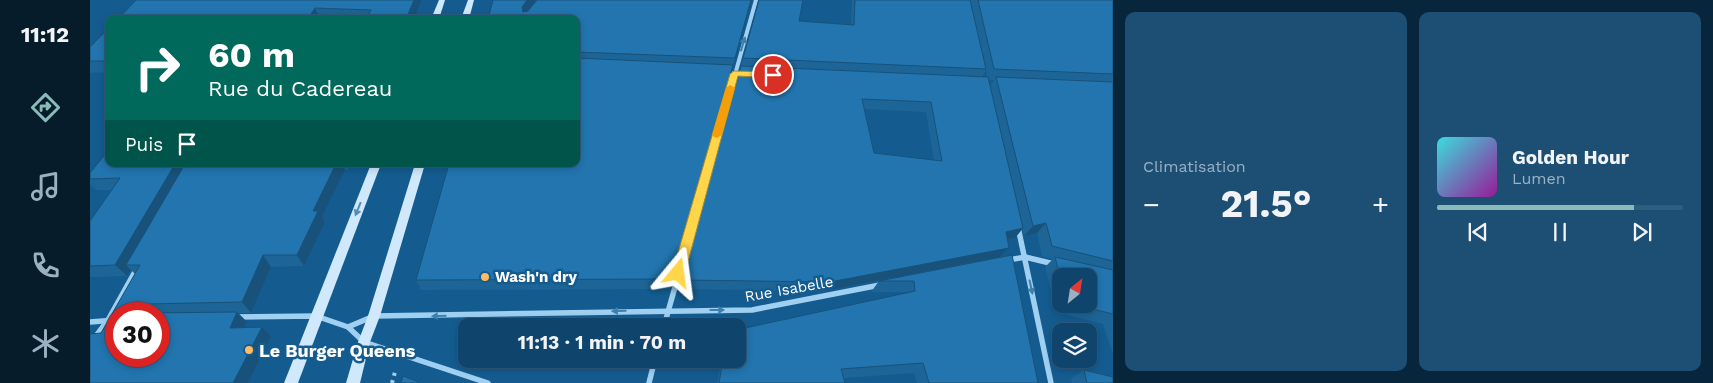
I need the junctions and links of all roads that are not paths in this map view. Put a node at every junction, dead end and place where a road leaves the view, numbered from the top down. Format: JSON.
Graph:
{"nodes":[{"id":1,"x":442,"y":0,"type":"edge"},
{"id":2,"x":471,"y":0,"type":"edge"},
{"id":3,"x":756,"y":0,"type":"edge"},
{"id":4,"x":436,"y":15,"type":"edge"},
{"id":5,"x":465,"y":15,"type":"edge"},
{"id":6,"x":724,"y":73,"type":"edge"},
{"id":7,"x":734,"y":74,"type":"junction"},
{"id":8,"x":754,"y":74,"type":"edge"},
{"id":9,"x":375,"y":167,"type":"edge"},
{"id":10,"x":419,"y":167,"type":"edge"},
{"id":11,"x":1016,"y":218,"type":"edge"},
{"id":12,"x":1024,"y":256,"type":"junction"},
{"id":13,"x":142,"y":259,"type":"edge"},
{"id":14,"x":1005,"y":260,"type":"edge"},
{"id":15,"x":1060,"y":265,"type":"edge"},
{"id":16,"x":888,"y":283,"type":"edge"},
{"id":17,"x":118,"y":302,"type":"edge"},
{"id":18,"x":668,"y":310,"type":"junction"},
{"id":19,"x":316,"y":316,"type":"junction"},
{"id":20,"x":374,"y":316,"type":"junction"},
{"id":21,"x":225,"y":317,"type":"edge"},
{"id":22,"x":666,"y":318,"type":"edge"},
{"id":23,"x":105,"y":320,"type":"edge"},
{"id":24,"x":90,"y":322,"type":"edge"},
{"id":25,"x":105,"y":324,"type":"edge"},
{"id":26,"x":348,"y":327,"type":"junction"},
{"id":27,"x":364,"y":342,"type":"junction"},
{"id":28,"x":90,"y":344,"type":"edge"},
{"id":29,"x":653,"y":368,"type":"edge"},
{"id":30,"x":291,"y":383,"type":"edge"},
{"id":31,"x":353,"y":383,"type":"edge"},
{"id":32,"x":488,"y":383,"type":"edge"},
{"id":33,"x":649,"y":383,"type":"edge"},
{"id":34,"x":1051,"y":383,"type":"edge"}],
"edges":[{"from":1,"to":4,"type":"main road"},
{"from":2,"to":5,"type":"main road"},
{"from":7,"to":3,"type":"street","one_way":true},
{"from":6,"to":7,"type":"street"},
{"from":7,"to":8,"type":"street"},
{"from":7,"to":18,"type":"street"},
{"from":9,"to":19,"type":"main road","one_way":true},
{"from":10,"to":20,"type":"main road"},
{"from":11,"to":12,"type":"street"},
{"from":12,"to":14,"type":"street"},
{"from":12,"to":15,"type":"street"},
{"from":12,"to":34,"type":"street","one_way":true},
{"from":13,"to":17,"type":"street"},
{"from":18,"to":16,"type":"street","name":"Rue Isabelle","one_way":true},
{"from":18,"to":20,"type":"street","name":"Rue Isabelle","one_way":true},
{"from":18,"to":22,"type":"street"},
{"from":19,"to":21,"type":"street"},
{"from":19,"to":26,"type":"street"},
{"from":19,"to":30,"type":"main road"},
{"from":20,"to":26,"type":"street"},
{"from":20,"to":27,"type":"main road"},
{"from":23,"to":24,"type":"street"},
{"from":25,"to":28,"type":"street"},
{"from":26,"to":27,"type":"street"},
{"from":27,"to":31,"type":"main road"},
{"from":27,"to":32,"type":"street"},
{"from":29,"to":33,"type":"street"}]}
